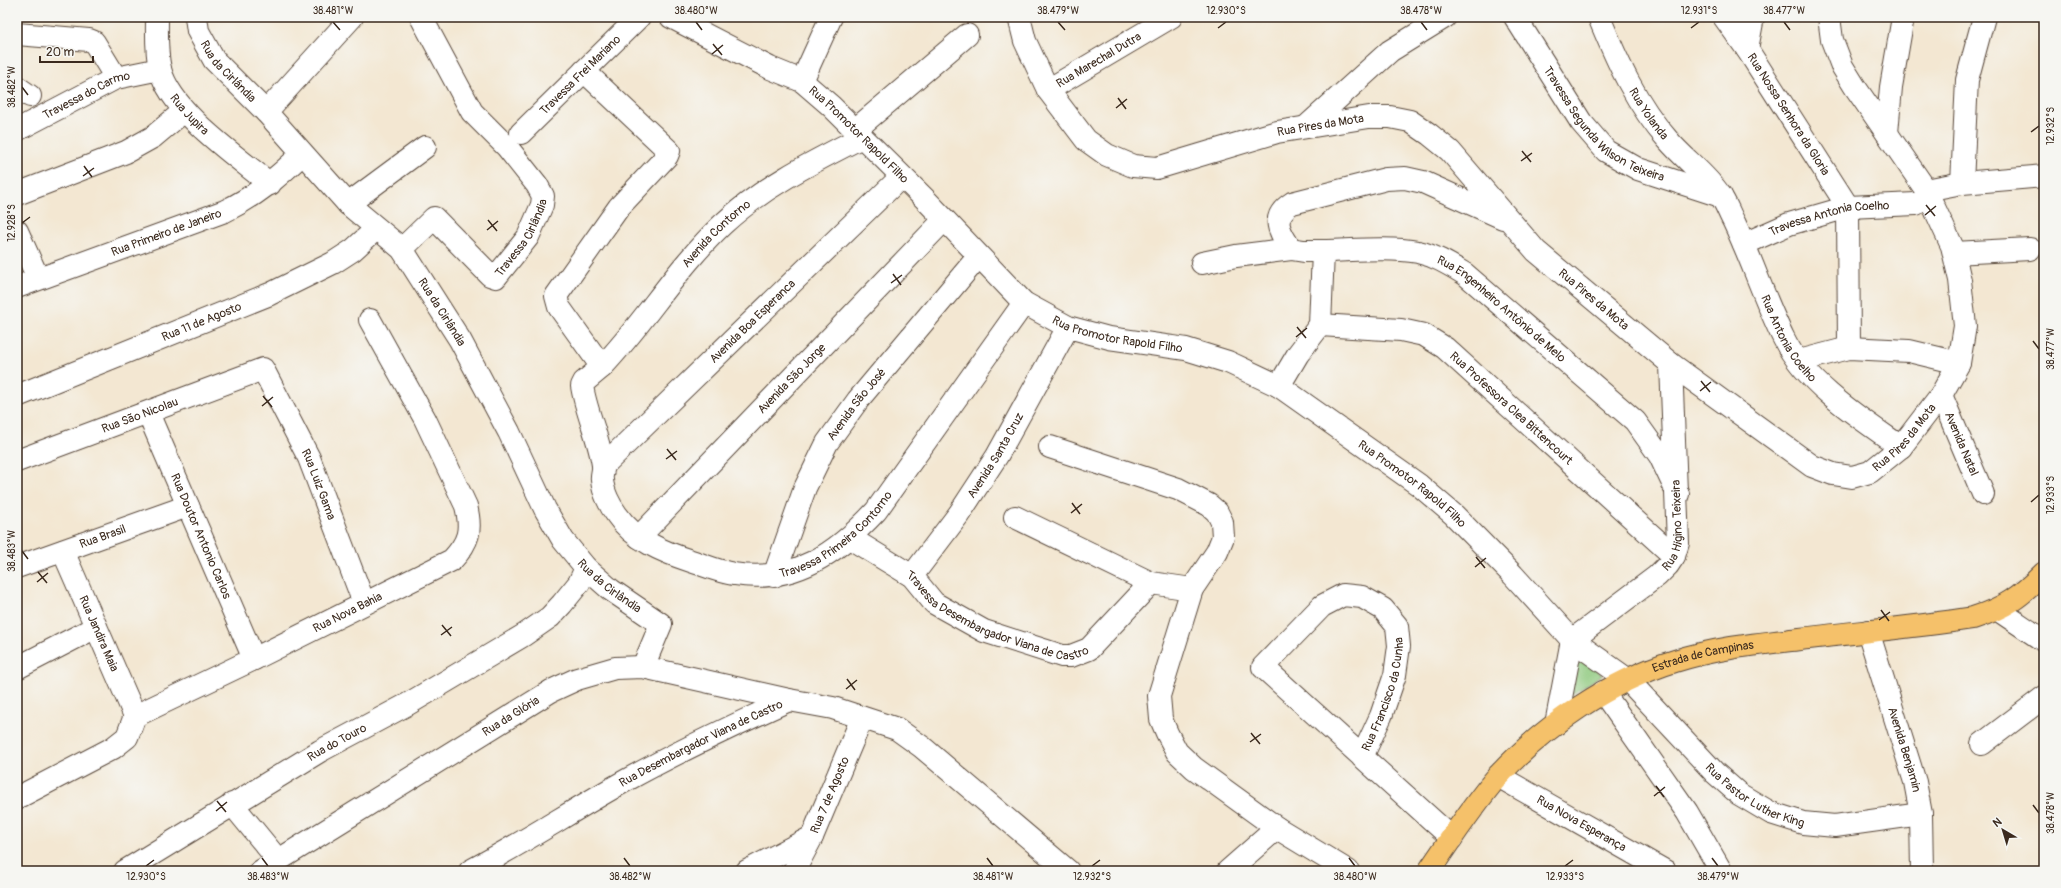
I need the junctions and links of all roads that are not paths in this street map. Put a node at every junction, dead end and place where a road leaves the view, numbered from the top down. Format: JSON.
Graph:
{"nodes":[{"id":1,"x":157,"y":17,"type":"edge"},
{"id":2,"x":196,"y":17,"type":"edge"},
{"id":3,"x":352,"y":17,"type":"edge"},
{"id":4,"x":421,"y":17,"type":"edge"},
{"id":5,"x":639,"y":17,"type":"edge"},
{"id":6,"x":671,"y":17,"type":"edge"},
{"id":7,"x":831,"y":17,"type":"edge"},
{"id":8,"x":1018,"y":17,"type":"edge"},
{"id":9,"x":1171,"y":17,"type":"edge"},
{"id":10,"x":1444,"y":17,"type":"edge"},
{"id":11,"x":1515,"y":17,"type":"edge"},
{"id":12,"x":1599,"y":17,"type":"edge"},
{"id":13,"x":1724,"y":17,"type":"edge"},
{"id":14,"x":1753,"y":17,"type":"edge"},
{"id":15,"x":1829,"y":17,"type":"edge"},
{"id":16,"x":1903,"y":17,"type":"edge"},
{"id":17,"x":1984,"y":17,"type":"edge"},
{"id":18,"x":17,"y":34,"type":"edge"},
{"id":19,"x":967,"y":34,"type":"dead end"},
{"id":20,"x":1747,"y":49,"type":"junction"},
{"id":21,"x":160,"y":69,"type":"junction"},
{"id":22,"x":584,"y":71,"type":"junction"},
{"id":23,"x":116,"y":78,"type":"junction"},
{"id":24,"x":802,"y":81,"type":"junction"},
{"id":25,"x":1048,"y":90,"type":"junction"},
{"id":26,"x":184,"y":111,"type":"junction"},
{"id":27,"x":266,"y":112,"type":"junction"},
{"id":28,"x":1306,"y":127,"type":"junction"},
{"id":29,"x":17,"y":130,"type":"edge"},
{"id":30,"x":860,"y":130,"type":"junction"},
{"id":31,"x":1887,"y":133,"type":"junction"},
{"id":32,"x":514,"y":140,"type":"junction"},
{"id":33,"x":425,"y":147,"type":"dead end"},
{"id":34,"x":302,"y":154,"type":"junction"},
{"id":35,"x":2044,"y":176,"type":"edge"},
{"id":36,"x":901,"y":177,"type":"junction"},
{"id":37,"x":1962,"y":183,"type":"junction"},
{"id":38,"x":270,"y":184,"type":"junction"},
{"id":39,"x":17,"y":194,"type":"edge"},
{"id":40,"x":1721,"y":196,"type":"junction"},
{"id":41,"x":1921,"y":197,"type":"junction"},
{"id":42,"x":348,"y":204,"type":"junction"},
{"id":43,"x":1848,"y":207,"type":"junction"},
{"id":44,"x":944,"y":220,"type":"junction"},
{"id":45,"x":1508,"y":220,"type":"junction"},
{"id":46,"x":376,"y":229,"type":"junction"},
{"id":47,"x":17,"y":231,"type":"edge"},
{"id":48,"x":1744,"y":244,"type":"junction"},
{"id":49,"x":402,"y":249,"type":"junction"},
{"id":50,"x":1291,"y":249,"type":"junction"},
{"id":51,"x":2030,"y":249,"type":"dead end"},
{"id":52,"x":1323,"y":252,"type":"junction"},
{"id":53,"x":1954,"y":253,"type":"junction"},
{"id":54,"x":978,"y":257,"type":"junction"},
{"id":55,"x":1202,"y":263,"type":"dead end"},
{"id":56,"x":38,"y":278,"type":"junction"},
{"id":57,"x":17,"y":287,"type":"edge"},
{"id":58,"x":1024,"y":303,"type":"junction"},
{"id":59,"x":370,"y":320,"type":"dead end"},
{"id":60,"x":1320,"y":325,"type":"junction"},
{"id":61,"x":1068,"y":327,"type":"junction"},
{"id":62,"x":1849,"y":348,"type":"junction"},
{"id":63,"x":1799,"y":361,"type":"junction"},
{"id":64,"x":1959,"y":363,"type":"junction"},
{"id":65,"x":1671,"y":364,"type":"junction"},
{"id":66,"x":602,"y":367,"type":"junction"},
{"id":67,"x":263,"y":370,"type":"joint"},
{"id":68,"x":1280,"y":386,"type":"junction"},
{"id":69,"x":1941,"y":395,"type":"junction"},
{"id":70,"x":17,"y":396,"type":"edge"},
{"id":71,"x":148,"y":414,"type":"junction"},
{"id":72,"x":1050,"y":446,"type":"dead end"},
{"id":73,"x":1901,"y":447,"type":"junction"},
{"id":74,"x":17,"y":461,"type":"edge"},
{"id":75,"x":603,"y":466,"type":"junction"},
{"id":76,"x":1678,"y":494,"type":"junction"},
{"id":77,"x":1983,"y":494,"type":"dead end"},
{"id":78,"x":188,"y":506,"type":"junction"},
{"id":79,"x":1015,"y":517,"type":"dead end"},
{"id":80,"x":639,"y":537,"type":"junction"},
{"id":81,"x":850,"y":538,"type":"junction"},
{"id":82,"x":62,"y":551,"type":"junction"},
{"id":83,"x":1674,"y":556,"type":"junction"},
{"id":84,"x":17,"y":567,"type":"edge"},
{"id":85,"x":586,"y":568,"type":"junction"},
{"id":86,"x":2044,"y":573,"type":"edge"},
{"id":87,"x":774,"y":576,"type":"junction"},
{"id":88,"x":912,"y":576,"type":"junction"},
{"id":89,"x":1151,"y":583,"type":"junction"},
{"id":90,"x":1192,"y":589,"type":"junction"},
{"id":91,"x":364,"y":604,"type":"junction"},
{"id":92,"x":1998,"y":610,"type":"junction"},
{"id":93,"x":96,"y":627,"type":"junction"},
{"id":94,"x":1868,"y":631,"type":"junction"},
{"id":95,"x":1572,"y":640,"type":"junction"},
{"id":96,"x":2044,"y":641,"type":"edge"},
{"id":97,"x":254,"y":659,"type":"junction"},
{"id":98,"x":643,"y":667,"type":"junction"},
{"id":99,"x":17,"y":668,"type":"edge"},
{"id":100,"x":1627,"y":679,"type":"junction"},
{"id":101,"x":1603,"y":692,"type":"junction"},
{"id":102,"x":2044,"y":697,"type":"edge"},
{"id":103,"x":789,"y":700,"type":"junction"},
{"id":104,"x":135,"y":716,"type":"junction"},
{"id":105,"x":862,"y":718,"type":"junction"},
{"id":106,"x":1556,"y":724,"type":"junction"},
{"id":107,"x":1982,"y":744,"type":"dead end"},
{"id":108,"x":1362,"y":756,"type":"junction"},
{"id":109,"x":1498,"y":776,"type":"junction"},
{"id":110,"x":17,"y":798,"type":"edge"},
{"id":111,"x":232,"y":804,"type":"junction"},
{"id":112,"x":1921,"y":814,"type":"junction"},
{"id":113,"x":1277,"y":828,"type":"junction"},
{"id":114,"x":812,"y":837,"type":"junction"},
{"id":115,"x":1452,"y":838,"type":"junction"},
{"id":116,"x":269,"y":865,"type":"edge"},
{"id":117,"x":125,"y":871,"type":"edge"},
{"id":118,"x":470,"y":871,"type":"edge"},
{"id":119,"x":747,"y":871,"type":"edge"},
{"id":120,"x":794,"y":871,"type":"edge"},
{"id":121,"x":1068,"y":871,"type":"edge"},
{"id":122,"x":1228,"y":871,"type":"edge"},
{"id":123,"x":1348,"y":871,"type":"edge"},
{"id":124,"x":1429,"y":871,"type":"edge"},
{"id":125,"x":1665,"y":871,"type":"edge"},
{"id":126,"x":1721,"y":871,"type":"edge"},
{"id":127,"x":1922,"y":871,"type":"edge"}],
"edges":[{"from":1,"to":21,"type":"street","name":"Rua Jupira"},
{"from":2,"to":27,"type":"street","name":"Rua da Cirlândia"},
{"from":3,"to":27,"type":"street"},
{"from":4,"to":32,"type":"street"},
{"from":5,"to":22,"type":"street","name":"Travessa Frei Mariano"},
{"from":6,"to":24,"type":"street","name":"Rua Promotor Rapold Filho"},
{"from":7,"to":24,"type":"street"},
{"from":8,"to":25,"type":"street","name":"Rua Pires da Mota"},
{"from":9,"to":25,"type":"street","name":"Rua Marechal Dutra"},
{"from":10,"to":28,"type":"street"},
{"from":11,"to":40,"type":"street","name":"Travessa Segunda Wilson Teixeira"},
{"from":12,"to":40,"type":"street","name":"Rua Yolanda"},
{"from":13,"to":20,"type":"street"},
{"from":14,"to":20,"type":"street","name":"Rua Nossa Senhora da Gloria"},
{"from":15,"to":31,"type":"street","name":"Rua Pires da Mota"},
{"from":16,"to":31,"type":"street"},
{"from":17,"to":37,"type":"street"},
{"from":18,"to":23,"type":"street"},
{"from":19,"to":30,"type":"street","name":"Avenida Contorno"},
{"from":20,"to":43,"type":"street","name":"Rua Nossa Senhora da Gloria"},
{"from":21,"to":23,"type":"street","name":"Travessa do Carmo"},
{"from":21,"to":26,"type":"street","name":"Rua Jupira"},
{"from":22,"to":32,"type":"street","name":"Travessa Frei Mariano"},
{"from":22,"to":66,"type":"street"},
{"from":23,"to":29,"type":"street","name":"Travessa do Carmo"},
{"from":24,"to":30,"type":"street","name":"Rua Promotor Rapold Filho"},
{"from":25,"to":28,"type":"street","name":"Rua Pires da Mota"},
{"from":26,"to":38,"type":"street","name":"Rua Jupira"},
{"from":26,"to":39,"type":"street"},
{"from":27,"to":34,"type":"street","name":"Rua da Cirlândia"},
{"from":28,"to":45,"type":"street","name":"Rua Pires da Mota"},
{"from":30,"to":36,"type":"street","name":"Rua Promotor Rapold Filho"},
{"from":30,"to":66,"type":"street","name":"Avenida Contorno"},
{"from":31,"to":41,"type":"street","name":"Rua Pires da Mota"},
{"from":32,"to":49,"type":"street","name":"Travessa Cirlândia"},
{"from":33,"to":42,"type":"street"},
{"from":34,"to":38,"type":"street","name":"Rua Primeiro de Janeiro"},
{"from":34,"to":42,"type":"street","name":"Rua da Cirlândia"},
{"from":35,"to":37,"type":"street","name":"Travessa Antonia Coelho"},
{"from":36,"to":44,"type":"street","name":"Rua Promotor Rapold Filho"},
{"from":36,"to":75,"type":"street","name":"Avenida Boa Esperanca"},
{"from":37,"to":41,"type":"street","name":"Travessa Antonia Coelho"},
{"from":38,"to":56,"type":"street","name":"Rua Primeiro de Janeiro"},
{"from":40,"to":48,"type":"street","name":"Rua Antonia Coelho"},
{"from":41,"to":43,"type":"street","name":"Travessa Antonia Coelho"},
{"from":41,"to":53,"type":"street","name":"Rua Pires da Mota"},
{"from":42,"to":46,"type":"street","name":"Rua da Cirlândia"},
{"from":43,"to":48,"type":"street","name":"Travessa Antonia Coelho"},
{"from":43,"to":62,"type":"street"},
{"from":44,"to":54,"type":"street","name":"Rua Promotor Rapold Filho"},
{"from":44,"to":80,"type":"street","name":"Avenida São Jorge"},
{"from":45,"to":50,"type":"street"},
{"from":45,"to":65,"type":"street","name":"Rua Pires da Mota"},
{"from":46,"to":49,"type":"street","name":"Rua da Cirlândia"},
{"from":46,"to":70,"type":"street","name":"Rua 11 de Agosto"},
{"from":47,"to":56,"type":"street"},
{"from":48,"to":63,"type":"street","name":"Rua Antonia Coelho"},
{"from":49,"to":85,"type":"street","name":"Rua da Cirlândia"},
{"from":50,"to":52,"type":"street","name":"Rua Engenheiro Antônio de Melo"},
{"from":50,"to":55,"type":"street","name":"Rua Engenheiro Antônio de Melo"},
{"from":51,"to":53,"type":"street"},
{"from":52,"to":60,"type":"street"},
{"from":52,"to":76,"type":"street","name":"Rua Engenheiro Antônio de Melo"},
{"from":53,"to":64,"type":"street","name":"Rua Pires da Mota"},
{"from":54,"to":58,"type":"street","name":"Rua Promotor Rapold Filho"},
{"from":54,"to":87,"type":"street","name":"Avenida São José"},
{"from":56,"to":57,"type":"street","name":"Rua Primeiro de Janeiro"},
{"from":58,"to":61,"type":"street","name":"Rua Promotor Rapold Filho"},
{"from":58,"to":81,"type":"street","name":"Travessa Primeira Contorno"},
{"from":59,"to":91,"type":"street","name":"Rua Nova Bahia"},
{"from":60,"to":68,"type":"street"},
{"from":60,"to":83,"type":"street","name":"Rua Professora Clea Bittencourt"},
{"from":61,"to":68,"type":"street","name":"Rua Promotor Rapold Filho"},
{"from":61,"to":88,"type":"street","name":"Avenida Santa Cruz"},
{"from":62,"to":63,"type":"street"},
{"from":62,"to":64,"type":"street"},
{"from":63,"to":73,"type":"street","name":"Rua Antonia Coelho"},
{"from":64,"to":69,"type":"street","name":"Rua Pires da Mota"},
{"from":65,"to":73,"type":"street","name":"Rua Pires da Mota"},
{"from":65,"to":76,"type":"street","name":"Rua Higino Teixeira"},
{"from":66,"to":75,"type":"street","name":"Avenida Contorno"},
{"from":67,"to":71,"type":"street","name":"Rua São Nicolau"},
{"from":67,"to":91,"type":"street","name":"Rua Luiz Gama"},
{"from":68,"to":95,"type":"street","name":"Rua Promotor Rapold Filho"},
{"from":69,"to":73,"type":"street","name":"Rua Pires da Mota"},
{"from":69,"to":77,"type":"street","name":"Avenida Natal"},
{"from":71,"to":74,"type":"street","name":"Rua São Nicolau"},
{"from":71,"to":78,"type":"street","name":"Rua Doutor Antonio Carlos"},
{"from":72,"to":90,"type":"street"},
{"from":75,"to":80,"type":"street","name":"Travessa Primeira Contorno"},
{"from":76,"to":83,"type":"street","name":"Rua Higino Teixeira"},
{"from":78,"to":82,"type":"street","name":"Rua Brasil"},
{"from":78,"to":97,"type":"street","name":"Rua Doutor Antonio Carlos"},
{"from":79,"to":89,"type":"street"},
{"from":80,"to":87,"type":"street","name":"Travessa Primeira Contorno"},
{"from":81,"to":87,"type":"street","name":"Travessa Primeira Contorno"},
{"from":81,"to":88,"type":"street","name":"Travessa Desembargador Viana de Castro"},
{"from":82,"to":84,"type":"street","name":"Rua Brasil"},
{"from":82,"to":93,"type":"street","name":"Rua Jandira Maia"},
{"from":83,"to":95,"type":"street","name":"Rua Higino Teixeira"},
{"from":85,"to":98,"type":"street","name":"Rua da Cirlândia"},
{"from":85,"to":111,"type":"street","name":"Rua do Touro"},
{"from":86,"to":92,"type":"main road","name":"Estrada de Campinas"},
{"from":88,"to":89,"type":"street","name":"Travessa Desembargador Viana de Castro"},
{"from":89,"to":90,"type":"street"},
{"from":90,"to":113,"type":"street"},
{"from":91,"to":97,"type":"street","name":"Rua Nova Bahia"},
{"from":92,"to":94,"type":"main road","name":"Estrada de Campinas"},
{"from":92,"to":96,"type":"street"},
{"from":93,"to":99,"type":"street"},
{"from":93,"to":104,"type":"street","name":"Rua Jandira Maia"},
{"from":94,"to":100,"type":"main road","name":"Estrada de Campinas"},
{"from":94,"to":112,"type":"street","name":"Avenida Benjamin"},
{"from":95,"to":100,"type":"street","name":"Rua Promotor Rapold Filho"},
{"from":95,"to":106,"type":"street"},
{"from":97,"to":104,"type":"street","name":"Rua Nova Bahia"},
{"from":98,"to":103,"type":"street","name":"Rua da Glória"},
{"from":98,"to":116,"type":"street","name":"Rua da Glória"},
{"from":100,"to":101,"type":"main road","name":"Estrada de Campinas"},
{"from":100,"to":112,"type":"street","name":"Rua Pastor Luther King"},
{"from":101,"to":106,"type":"main road","name":"Estrada de Campinas"},
{"from":101,"to":126,"type":"street"},
{"from":102,"to":107,"type":"street"},
{"from":103,"to":105,"type":"street","name":"Rua Desembargador Viana de Castro"},
{"from":103,"to":118,"type":"street","name":"Rua Desembargador Viana de Castro"},
{"from":104,"to":110,"type":"street"},
{"from":105,"to":114,"type":"street","name":"Rua 7 de Agosto"},
{"from":105,"to":121,"type":"street","name":"Rua Desembargador Viana de Castro"},
{"from":106,"to":109,"type":"main road","name":"Estrada de Campinas"},
{"from":108,"to":108,"type":"street","name":"Rua Francisco da Cunha"},
{"from":108,"to":115,"type":"street","name":"Rua Francisco da Cunha"},
{"from":109,"to":115,"type":"main road","name":"Estrada de Campinas"},
{"from":109,"to":125,"type":"street","name":"Rua Nova Esperança"},
{"from":111,"to":116,"type":"street"},
{"from":111,"to":117,"type":"street","name":"Rua do Touro"},
{"from":112,"to":127,"type":"street","name":"Avenida Benjamin"},
{"from":113,"to":122,"type":"street"},
{"from":113,"to":123,"type":"street"},
{"from":114,"to":119,"type":"street"},
{"from":114,"to":120,"type":"street","name":"Rua 7 de Agosto"},
{"from":115,"to":124,"type":"main road","name":"Estrada de Campinas"}]}
